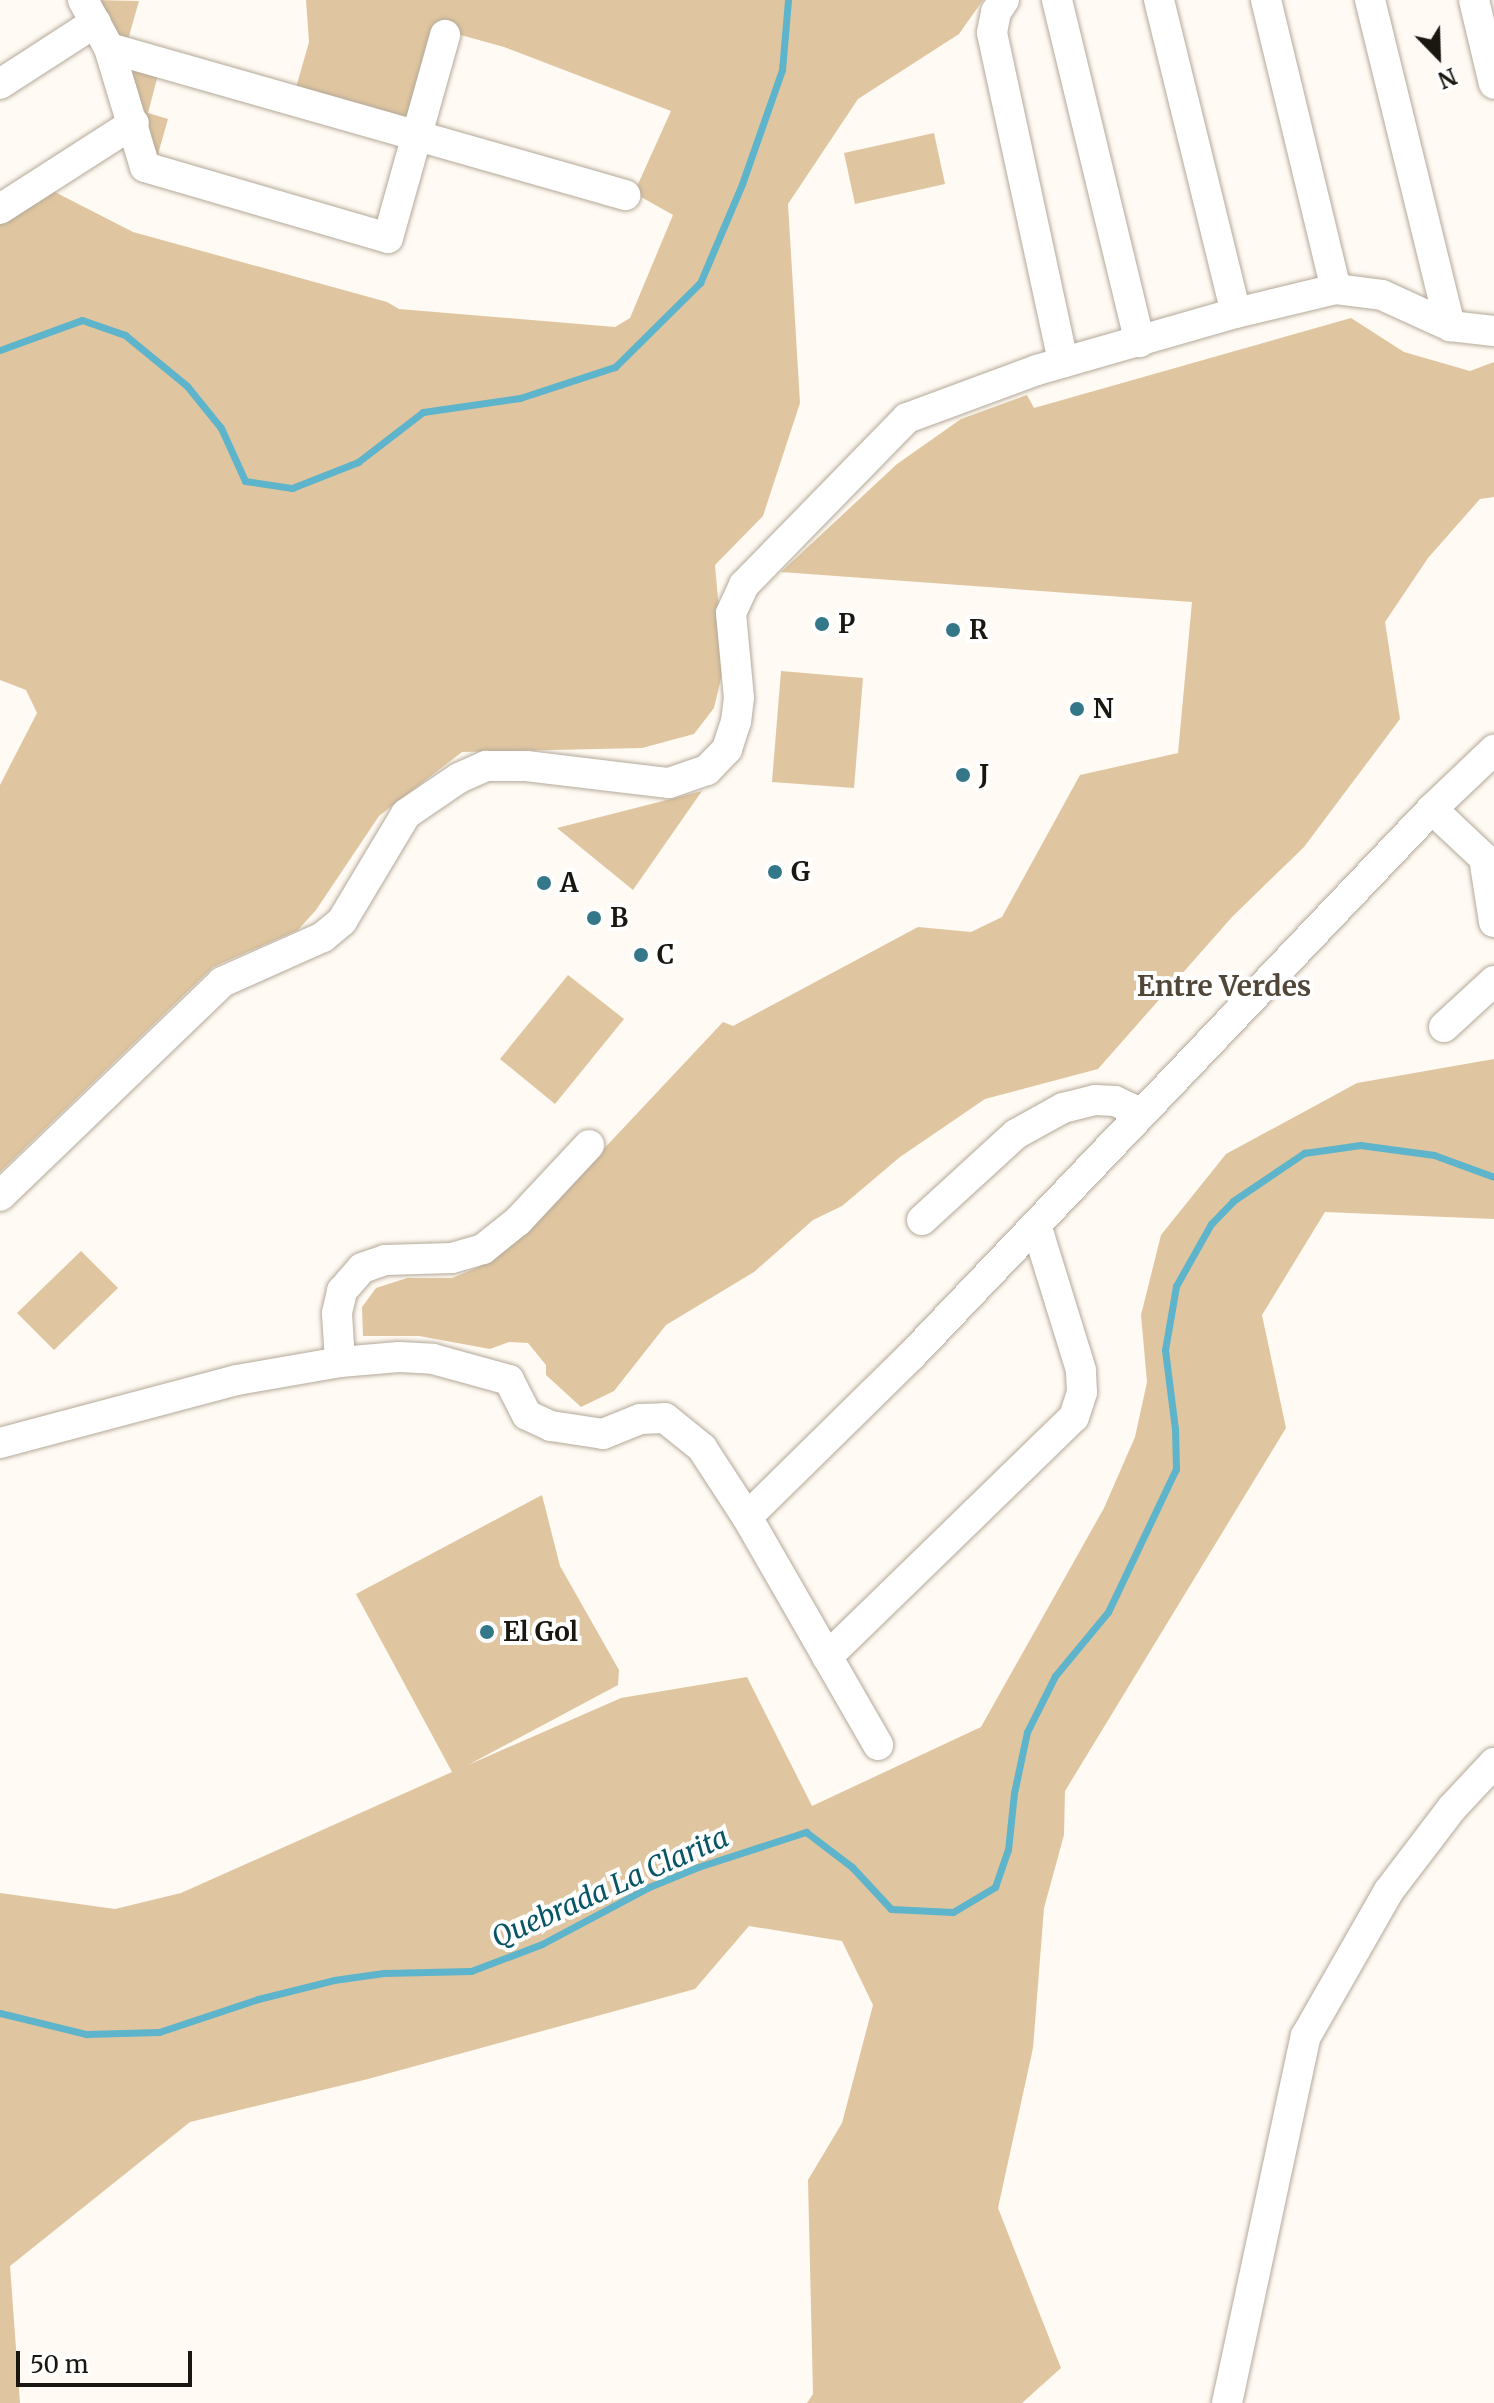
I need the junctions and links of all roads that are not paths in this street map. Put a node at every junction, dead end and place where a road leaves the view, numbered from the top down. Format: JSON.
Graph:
{"nodes":[{"id":1,"x":1004,"y":0,"type":"edge"},
{"id":2,"x":1057,"y":0,"type":"edge"},
{"id":3,"x":1159,"y":0,"type":"edge"},
{"id":4,"x":1266,"y":0,"type":"edge"},
{"id":5,"x":1370,"y":0,"type":"edge"},
{"id":6,"x":1474,"y":0,"type":"edge"},
{"id":7,"x":96,"y":23,"type":"edge"},
{"id":8,"x":445,"y":35,"type":"dead end"},
{"id":9,"x":0,"y":84,"type":"edge"},
{"id":10,"x":1494,"y":84,"type":"edge"},
{"id":11,"x":134,"y":123,"type":"junction"},
{"id":12,"x":417,"y":133,"type":"junction"},
{"id":13,"x":625,"y":195,"type":"dead end"},
{"id":14,"x":0,"y":209,"type":"edge"},
{"id":15,"x":1336,"y":289,"type":"junction"},
{"id":16,"x":1236,"y":313,"type":"junction"},
{"id":17,"x":1450,"y":326,"type":"junction"},
{"id":18,"x":1494,"y":331,"type":"edge"},
{"id":19,"x":1140,"y":342,"type":"junction"},
{"id":20,"x":1063,"y":362,"type":"junction"},
{"id":21,"x":1494,"y":750,"type":"edge"},
{"id":22,"x":1432,"y":809,"type":"junction"},
{"id":23,"x":1494,"y":922,"type":"edge"},
{"id":24,"x":1494,"y":981,"type":"edge"},
{"id":25,"x":1444,"y":1027,"type":"dead end"},
{"id":26,"x":1141,"y":1113,"type":"junction"},
{"id":27,"x":589,"y":1145,"type":"dead end"},
{"id":28,"x":0,"y":1196,"type":"edge"},
{"id":29,"x":922,"y":1220,"type":"dead end"},
{"id":30,"x":1036,"y":1225,"type":"junction"},
{"id":31,"x":340,"y":1362,"type":"junction"},
{"id":32,"x":0,"y":1443,"type":"edge"},
{"id":33,"x":747,"y":1517,"type":"junction"},
{"id":34,"x":827,"y":1657,"type":"junction"},
{"id":35,"x":878,"y":1745,"type":"dead end"},
{"id":36,"x":1494,"y":1763,"type":"edge"},
{"id":37,"x":1227,"y":2403,"type":"edge"}],
"edges":[{"from":1,"to":20,"type":"street"},
{"from":2,"to":19,"type":"street"},
{"from":3,"to":16,"type":"street"},
{"from":4,"to":15,"type":"street"},
{"from":5,"to":17,"type":"street"},
{"from":6,"to":10,"type":"street"},
{"from":7,"to":9,"type":"street"},
{"from":7,"to":11,"type":"street"},
{"from":7,"to":12,"type":"street"},
{"from":8,"to":12,"type":"street"},
{"from":11,"to":12,"type":"street"},
{"from":11,"to":14,"type":"street"},
{"from":12,"to":13,"type":"street"},
{"from":15,"to":16,"type":"street"},
{"from":15,"to":17,"type":"street"},
{"from":16,"to":19,"type":"street"},
{"from":17,"to":18,"type":"street"},
{"from":19,"to":20,"type":"street"},
{"from":20,"to":28,"type":"street"},
{"from":21,"to":22,"type":"street"},
{"from":22,"to":23,"type":"street"},
{"from":22,"to":26,"type":"street"},
{"from":24,"to":25,"type":"street"},
{"from":26,"to":29,"type":"street"},
{"from":26,"to":30,"type":"street"},
{"from":27,"to":31,"type":"street"},
{"from":30,"to":33,"type":"street"},
{"from":30,"to":34,"type":"street"},
{"from":31,"to":32,"type":"street"},
{"from":31,"to":33,"type":"street"},
{"from":33,"to":34,"type":"street"},
{"from":34,"to":35,"type":"street"},
{"from":36,"to":37,"type":"street"}]}
